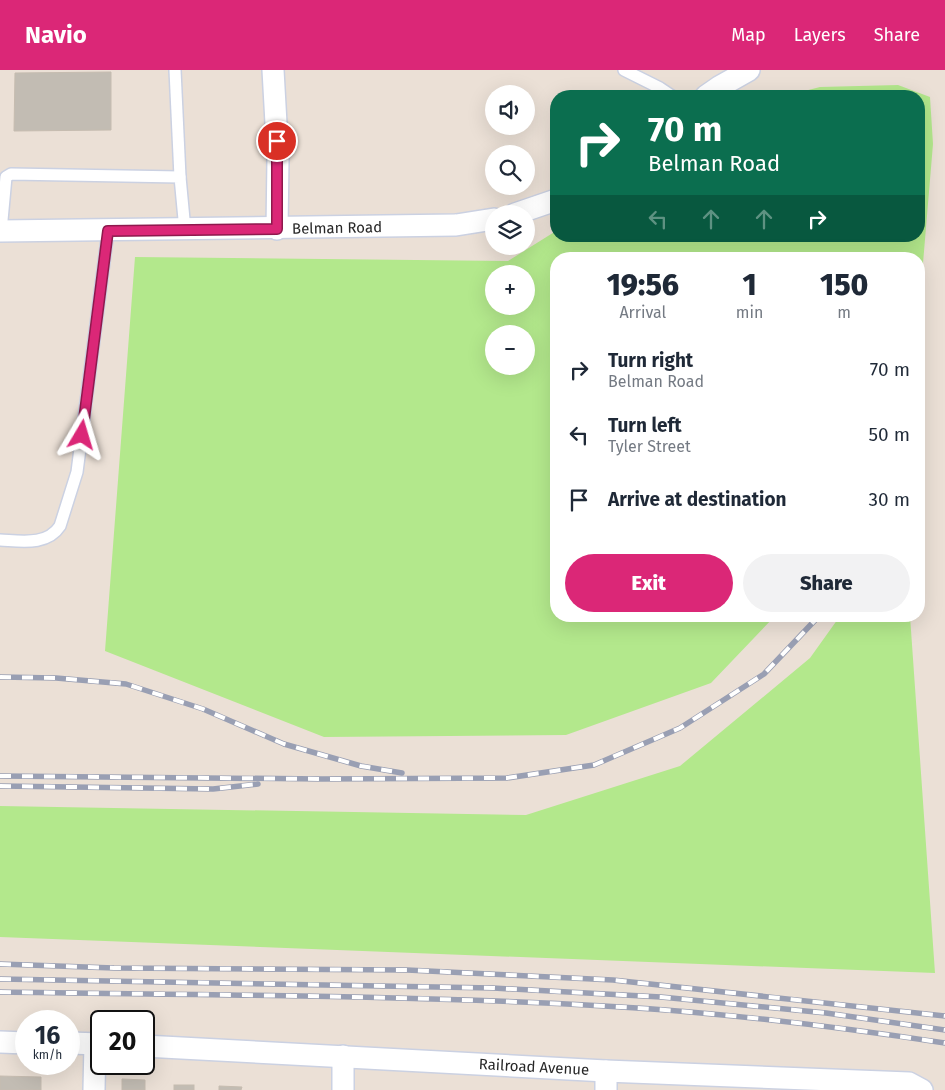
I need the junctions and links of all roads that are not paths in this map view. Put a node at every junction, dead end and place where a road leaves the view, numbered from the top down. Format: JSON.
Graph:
{"nodes":[{"id":1,"x":175,"y":70,"type":"edge"},
{"id":2,"x":273,"y":70,"type":"edge"},
{"id":3,"x":624,"y":70,"type":"edge"},
{"id":4,"x":749,"y":70,"type":"edge"},
{"id":5,"x":663,"y":90,"type":"edge"},
{"id":6,"x":714,"y":90,"type":"edge"},
{"id":7,"x":180,"y":177,"type":"junction"},
{"id":8,"x":550,"y":202,"type":"edge"},
{"id":9,"x":535,"y":207,"type":"edge"},
{"id":10,"x":485,"y":220,"type":"edge"},
{"id":11,"x":277,"y":229,"type":"junction"},
{"id":12,"x":185,"y":230,"type":"junction"},
{"id":13,"x":108,"y":231,"type":"junction"},
{"id":14,"x":1,"y":232,"type":"edge"},
{"id":15,"x":0,"y":540,"type":"edge"},
{"id":16,"x":0,"y":1042,"type":"edge"},
{"id":17,"x":15,"y":1043,"type":"edge"},
{"id":18,"x":155,"y":1047,"type":"edge"},
{"id":19,"x":343,"y":1056,"type":"junction"},
{"id":20,"x":95,"y":1075,"type":"edge"},
{"id":21,"x":606,"y":1080,"type":"edge"},
{"id":22,"x":94,"y":1090,"type":"edge"},
{"id":23,"x":343,"y":1090,"type":"edge"},
{"id":24,"x":922,"y":1090,"type":"edge"}],
"edges":[{"from":1,"to":7,"type":"lane"},
{"from":2,"to":11,"type":"street"},
{"from":3,"to":5,"type":"lane"},
{"from":4,"to":6,"type":"street"},
{"from":7,"to":12,"type":"lane"},
{"from":7,"to":14,"type":"lane"},
{"from":8,"to":9,"type":"street"},
{"from":10,"to":11,"type":"street","name":"Belman Road"},
{"from":11,"to":12,"type":"street","name":"Belman Road"},
{"from":12,"to":13,"type":"street","name":"Belman Road"},
{"from":13,"to":14,"type":"street","name":"Belman Road"},
{"from":13,"to":15,"type":"lane"},
{"from":16,"to":17,"type":"street"},
{"from":18,"to":19,"type":"street","name":"Railroad Avenue"},
{"from":19,"to":21,"type":"street","name":"Railroad Avenue"},
{"from":19,"to":23,"type":"street"},
{"from":20,"to":22,"type":"street"},
{"from":21,"to":24,"type":"street","name":"Railroad Avenue"}]}
